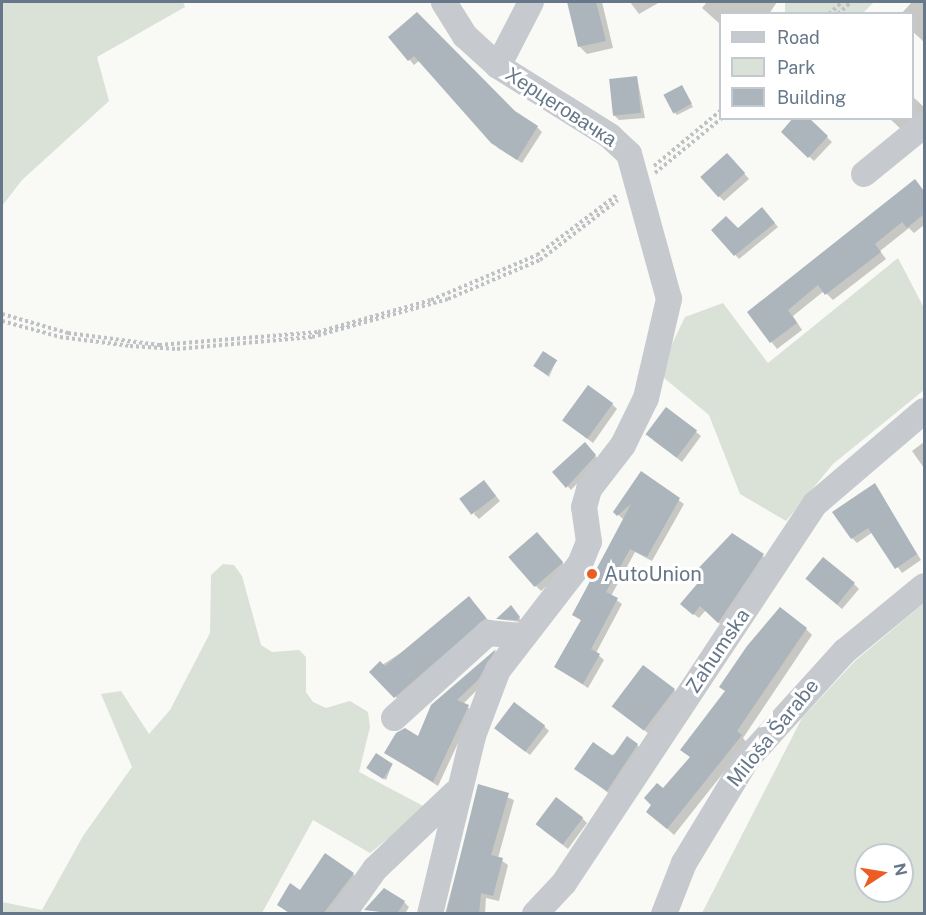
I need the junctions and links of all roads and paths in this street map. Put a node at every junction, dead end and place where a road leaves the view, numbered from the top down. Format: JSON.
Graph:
{"nodes":[{"id":1,"x":444,"y":2,"type":"edge"},
{"id":2,"x":531,"y":2,"type":"edge"},
{"id":3,"x":498,"y":66,"type":"junction"},
{"id":4,"x":719,"y":112,"type":"edge"},
{"id":5,"x":720,"y":120,"type":"edge"},
{"id":6,"x":924,"y":125,"type":"edge"},
{"id":7,"x":649,"y":170,"type":"dead end"},
{"id":8,"x":864,"y":174,"type":"dead end"},
{"id":9,"x":644,"y":181,"type":"dead end"},
{"id":10,"x":2,"y":314,"type":"edge"},
{"id":11,"x":2,"y":321,"type":"edge"},
{"id":12,"x":924,"y":411,"type":"edge"},
{"id":13,"x":924,"y":586,"type":"edge"},
{"id":14,"x":523,"y":636,"type":"junction"},
{"id":15,"x":394,"y":718,"type":"dead end"},
{"id":16,"x":454,"y":794,"type":"junction"},
{"id":17,"x":343,"y":914,"type":"edge"},
{"id":18,"x":430,"y":914,"type":"edge"},
{"id":19,"x":535,"y":914,"type":"edge"},
{"id":20,"x":664,"y":914,"type":"edge"}],
"edges":[{"from":1,"to":3,"type":"street","name":"Херцеговачка"},
{"from":2,"to":3,"type":"street"},
{"from":3,"to":14,"type":"street","name":"Херцеговачка"},
{"from":4,"to":7,"type":"path"},
{"from":5,"to":9,"type":"path"},
{"from":6,"to":8,"type":"street"},
{"from":10,"to":11,"type":"path"},
{"from":12,"to":19,"type":"street","name":"Zahumska"},
{"from":13,"to":20,"type":"street","name":"Miloša Šarabe"},
{"from":14,"to":15,"type":"street"},
{"from":14,"to":16,"type":"street"},
{"from":16,"to":17,"type":"street"},
{"from":16,"to":18,"type":"street"}]}
